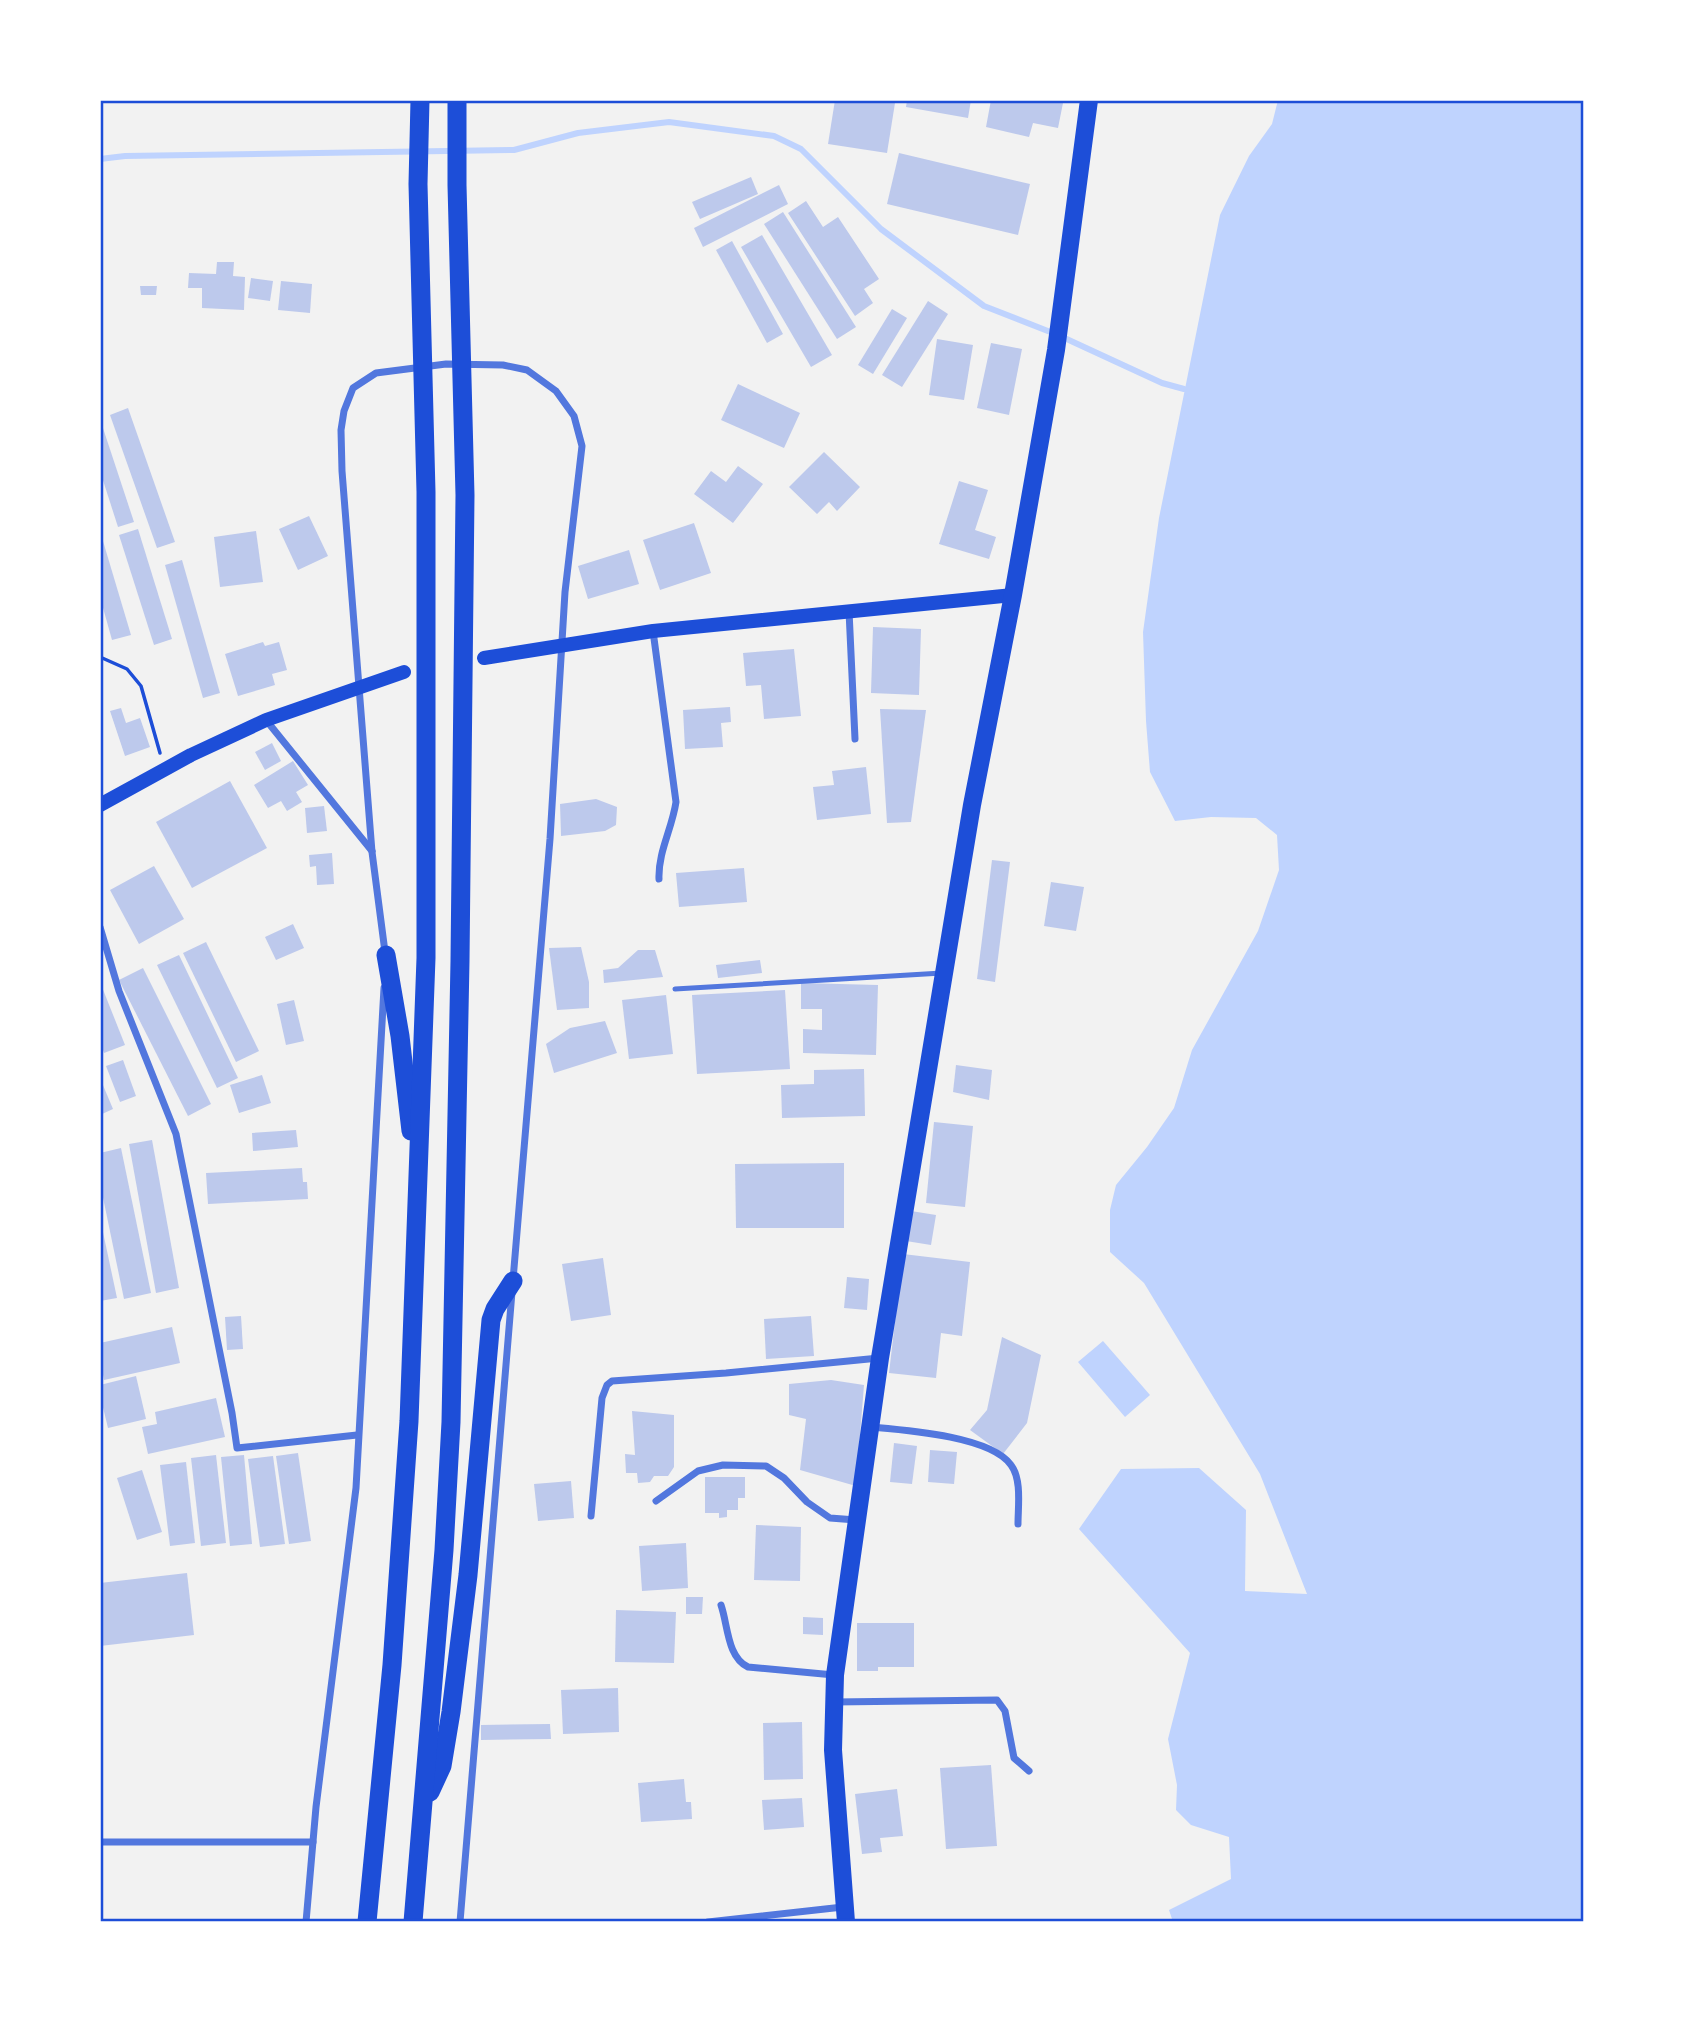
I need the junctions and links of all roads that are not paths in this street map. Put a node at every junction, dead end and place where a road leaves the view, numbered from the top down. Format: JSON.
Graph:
{"nodes":[{"id":1,"x":420,"y":100,"type":"edge"},
{"id":2,"x":457,"y":100,"type":"edge"},
{"id":3,"x":1089,"y":101,"type":"edge"},
{"id":4,"x":1013,"y":595,"type":"junction"},
{"id":5,"x":849,"y":610,"type":"junction"},
{"id":6,"x":653,"y":631,"type":"junction"},
{"id":7,"x":561,"y":646,"type":"junction"},
{"id":8,"x":484,"y":658,"type":"dead end"},
{"id":9,"x":404,"y":672,"type":"dead end"},
{"id":10,"x":359,"y":687,"type":"junction"},
{"id":11,"x":267,"y":720,"type":"junction"},
{"id":12,"x":855,"y":739,"type":"dead end"},
{"id":13,"x":100,"y":805,"type":"edge"},
{"id":14,"x":372,"y":852,"type":"junction"},
{"id":15,"x":659,"y":879,"type":"dead end"},
{"id":16,"x":100,"y":927,"type":"edge"},
{"id":17,"x":386,"y":955,"type":"junction"},
{"id":18,"x":945,"y":973,"type":"junction"},
{"id":19,"x":675,"y":989,"type":"dead end"},
{"id":20,"x":418,"y":1195,"type":"junction"},
{"id":21,"x":513,"y":1281,"type":"junction"},
{"id":22,"x":880,"y":1358,"type":"junction"},
{"id":23,"x":870,"y":1427,"type":"junction"},
{"id":24,"x":357,"y":1435,"type":"junction"},
{"id":25,"x":656,"y":1501,"type":"dead end"},
{"id":26,"x":591,"y":1516,"type":"dead end"},
{"id":27,"x":857,"y":1520,"type":"junction"},
{"id":28,"x":1018,"y":1524,"type":"dead end"},
{"id":29,"x":721,"y":1605,"type":"dead end"},
{"id":30,"x":835,"y":1675,"type":"junction"},
{"id":31,"x":833,"y":1702,"type":"junction"},
{"id":32,"x":1029,"y":1771,"type":"dead end"},
{"id":33,"x":424,"y":1802,"type":"junction"},
{"id":34,"x":100,"y":1842,"type":"edge"},
{"id":35,"x":313,"y":1842,"type":"junction"},
{"id":36,"x":845,"y":1914,"type":"edge"},
{"id":37,"x":306,"y":1922,"type":"edge"},
{"id":38,"x":367,"y":1922,"type":"edge"},
{"id":39,"x":413,"y":1922,"type":"edge"},
{"id":40,"x":460,"y":1922,"type":"edge"},
{"id":41,"x":708,"y":1922,"type":"edge"}],
"edges":[{"from":1,"to":20,"type":"highway"},
{"from":2,"to":33,"type":"highway"},
{"from":3,"to":4,"type":"highway"},
{"from":4,"to":5,"type":"main road"},
{"from":4,"to":18,"type":"highway"},
{"from":5,"to":6,"type":"main road"},
{"from":5,"to":12,"type":"street"},
{"from":6,"to":7,"type":"main road"},
{"from":6,"to":15,"type":"street"},
{"from":7,"to":8,"type":"main road"},
{"from":7,"to":10,"type":"street"},
{"from":7,"to":21,"type":"street"},
{"from":9,"to":10,"type":"main road"},
{"from":10,"to":11,"type":"main road"},
{"from":10,"to":14,"type":"street"},
{"from":11,"to":13,"type":"main road"},
{"from":11,"to":14,"type":"street"},
{"from":14,"to":17,"type":"street"},
{"from":16,"to":24,"type":"street"},
{"from":17,"to":20,"type":"highway"},
{"from":17,"to":24,"type":"street"},
{"from":18,"to":19,"type":"lane"},
{"from":18,"to":22,"type":"highway"},
{"from":20,"to":38,"type":"highway"},
{"from":21,"to":33,"type":"highway"},
{"from":21,"to":40,"type":"street"},
{"from":22,"to":23,"type":"highway"},
{"from":22,"to":26,"type":"street"},
{"from":23,"to":27,"type":"highway"},
{"from":23,"to":28,"type":"street"},
{"from":24,"to":35,"type":"street"},
{"from":25,"to":27,"type":"street"},
{"from":27,"to":30,"type":"highway"},
{"from":29,"to":30,"type":"street"},
{"from":30,"to":31,"type":"highway"},
{"from":31,"to":32,"type":"street"},
{"from":31,"to":36,"type":"highway"},
{"from":33,"to":39,"type":"highway"},
{"from":34,"to":35,"type":"street"},
{"from":35,"to":37,"type":"street"},
{"from":36,"to":41,"type":"street"}]}
